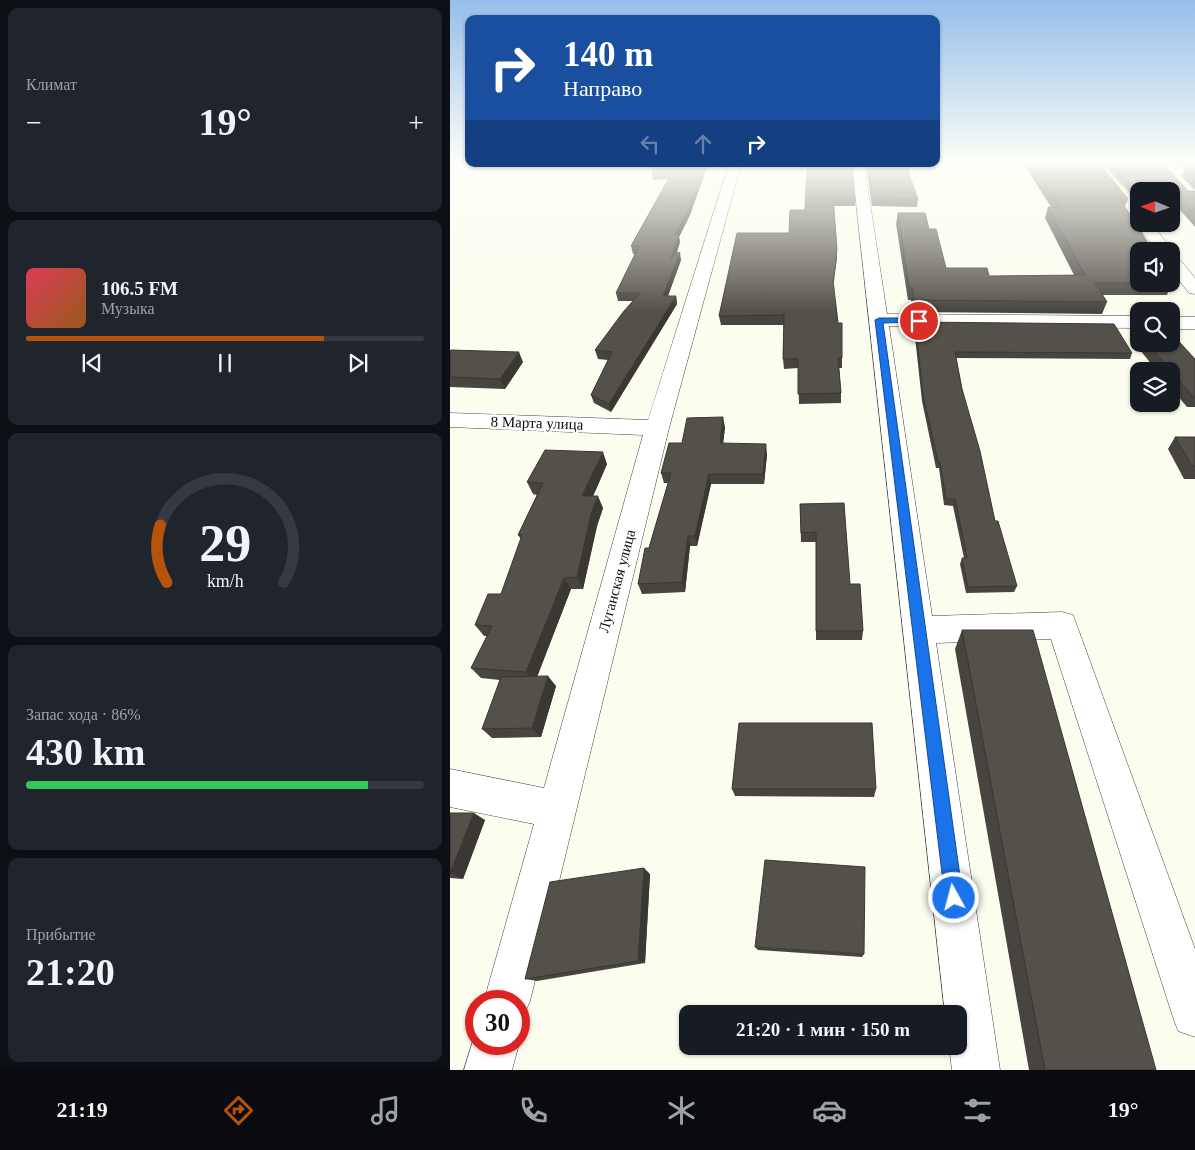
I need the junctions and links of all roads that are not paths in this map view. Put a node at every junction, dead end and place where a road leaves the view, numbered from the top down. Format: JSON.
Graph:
{"nodes":[{"id":1,"x":721,"y":213,"type":"edge"},
{"id":2,"x":865,"y":213,"type":"edge"},
{"id":3,"x":1150,"y":232,"type":"edge"},
{"id":4,"x":1158,"y":242,"type":"edge"},
{"id":5,"x":1180,"y":270,"type":"edge"},
{"id":6,"x":1195,"y":289,"type":"edge"},
{"id":7,"x":879,"y":320,"type":"junction"},
{"id":8,"x":1130,"y":322,"type":"edge"},
{"id":9,"x":1180,"y":323,"type":"edge"},
{"id":10,"x":1195,"y":323,"type":"edge"},
{"id":11,"x":450,"y":420,"type":"edge"},
{"id":12,"x":657,"y":428,"type":"junction"},
{"id":13,"x":919,"y":630,"type":"junction"},
{"id":14,"x":450,"y":788,"type":"edge"},
{"id":15,"x":557,"y":810,"type":"junction"},
{"id":16,"x":509,"y":990,"type":"edge"},
{"id":17,"x":1195,"y":1014,"type":"edge"},
{"id":18,"x":492,"y":1055,"type":"edge"},
{"id":19,"x":488,"y":1070,"type":"edge"},
{"id":20,"x":976,"y":1070,"type":"edge"}],
"edges":[{"from":1,"to":12,"type":"street","name":"Луганская улица"},
{"from":2,"to":7,"type":"street"},
{"from":3,"to":4,"type":"street"},
{"from":5,"to":6,"type":"street"},
{"from":7,"to":8,"type":"street"},
{"from":7,"to":13,"type":"street"},
{"from":9,"to":10,"type":"street"},
{"from":11,"to":12,"type":"street","name":"8 Марта улица"},
{"from":12,"to":15,"type":"street","name":"Луганская улица"},
{"from":13,"to":17,"type":"street"},
{"from":13,"to":20,"type":"street"},
{"from":14,"to":15,"type":"street"},
{"from":15,"to":16,"type":"street","name":"Луганская улица"},
{"from":18,"to":19,"type":"street"}]}
